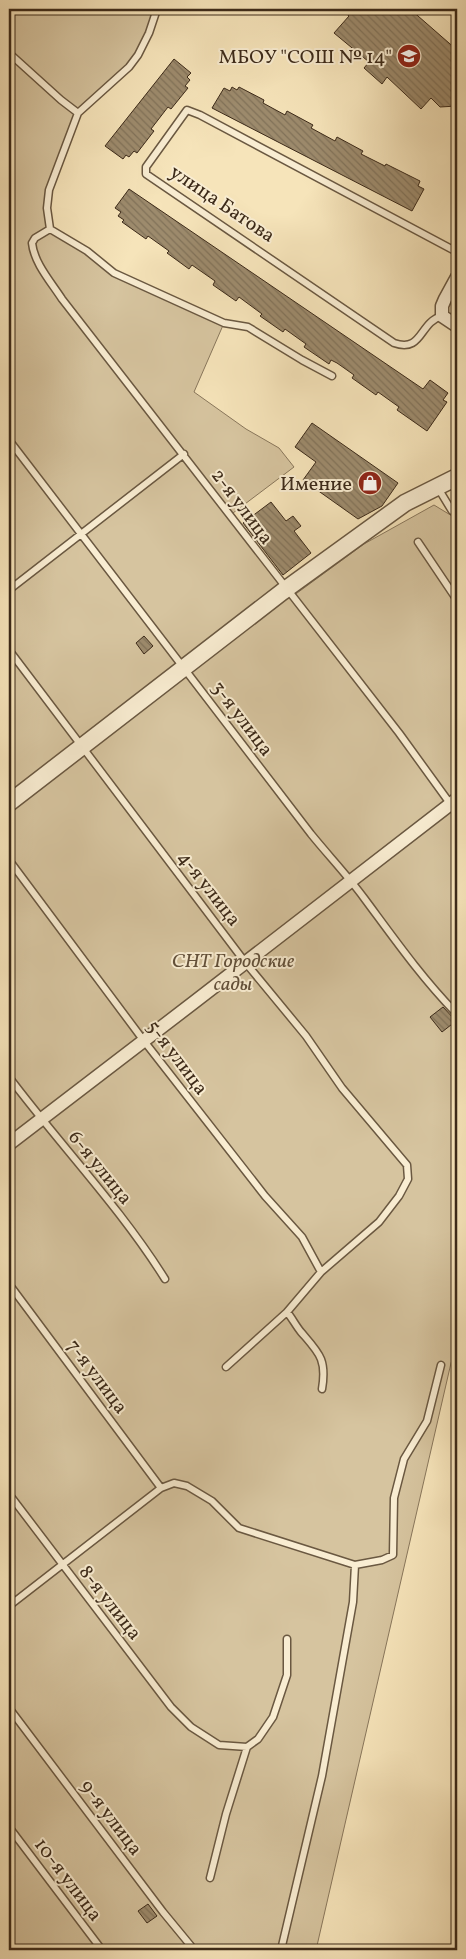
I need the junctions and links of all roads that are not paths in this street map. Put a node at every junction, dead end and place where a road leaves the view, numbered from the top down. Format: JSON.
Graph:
{"nodes":[{"id":1,"x":157,"y":9,"type":"edge"},
{"id":2,"x":9,"y":53,"type":"edge"},
{"id":3,"x":78,"y":113,"type":"junction"},
{"id":4,"x":50,"y":229,"type":"junction"},
{"id":5,"x":457,"y":252,"type":"edge"},
{"id":6,"x":457,"y":278,"type":"edge"},
{"id":7,"x":442,"y":316,"type":"junction"},
{"id":8,"x":457,"y":326,"type":"edge"},
{"id":9,"x":332,"y":376,"type":"dead end"},
{"id":10,"x":9,"y":440,"type":"edge"},
{"id":11,"x":184,"y":454,"type":"junction"},
{"id":12,"x":457,"y":477,"type":"edge"},
{"id":13,"x":437,"y":487,"type":"junction"},
{"id":14,"x":457,"y":514,"type":"edge"},
{"id":15,"x":80,"y":535,"type":"junction"},
{"id":16,"x":418,"y":542,"type":"dead end"},
{"id":17,"x":9,"y":590,"type":"edge"},
{"id":18,"x":284,"y":591,"type":"junction"},
{"id":19,"x":457,"y":600,"type":"edge"},
{"id":20,"x":9,"y":650,"type":"edge"},
{"id":21,"x":185,"y":668,"type":"junction"},
{"id":22,"x":82,"y":746,"type":"junction"},
{"id":23,"x":9,"y":803,"type":"edge"},
{"id":24,"x":455,"y":805,"type":"edge"},
{"id":25,"x":9,"y":860,"type":"edge"},
{"id":26,"x":350,"y":880,"type":"junction"},
{"id":27,"x":245,"y":962,"type":"junction"},
{"id":28,"x":456,"y":1012,"type":"edge"},
{"id":29,"x":144,"y":1041,"type":"junction"},
{"id":30,"x":9,"y":1077,"type":"edge"},
{"id":31,"x":41,"y":1120,"type":"junction"},
{"id":32,"x":9,"y":1144,"type":"edge"},
{"id":33,"x":321,"y":1272,"type":"junction"},
{"id":34,"x":165,"y":1279,"type":"dead end"},
{"id":35,"x":9,"y":1284,"type":"edge"},
{"id":36,"x":287,"y":1312,"type":"junction"},
{"id":37,"x":441,"y":1365,"type":"dead end"},
{"id":38,"x":226,"y":1367,"type":"dead end"},
{"id":39,"x":322,"y":1389,"type":"dead end"},
{"id":40,"x":162,"y":1488,"type":"junction"},
{"id":41,"x":9,"y":1494,"type":"edge"},
{"id":42,"x":62,"y":1565,"type":"junction"},
{"id":43,"x":355,"y":1565,"type":"junction"},
{"id":44,"x":9,"y":1606,"type":"edge"},
{"id":45,"x":287,"y":1639,"type":"dead end"},
{"id":46,"x":9,"y":1708,"type":"edge"},
{"id":47,"x":247,"y":1747,"type":"junction"},
{"id":48,"x":9,"y":1827,"type":"edge"},
{"id":49,"x":210,"y":1878,"type":"dead end"},
{"id":50,"x":191,"y":1946,"type":"dead end"},
{"id":51,"x":102,"y":1950,"type":"edge"},
{"id":52,"x":281,"y":1950,"type":"edge"}],
"edges":[{"from":1,"to":3,"type":"lane"},
{"from":2,"to":3,"type":"lane"},
{"from":3,"to":4,"type":"lane"},
{"from":4,"to":9,"type":"lane"},
{"from":4,"to":11,"type":"lane","name":"2-я улица"},
{"from":5,"to":7,"type":"lane","name":"улица Батова"},
{"from":6,"to":7,"type":"street"},
{"from":7,"to":8,"type":"street"},
{"from":10,"to":15,"type":"lane","name":"3-я улица"},
{"from":11,"to":15,"type":"lane"},
{"from":11,"to":18,"type":"lane","name":"2-я улица"},
{"from":12,"to":13,"type":"street"},
{"from":13,"to":14,"type":"lane"},
{"from":13,"to":18,"type":"street"},
{"from":15,"to":17,"type":"lane"},
{"from":15,"to":21,"type":"lane","name":"3-я улица"},
{"from":16,"to":19,"type":"lane"},
{"from":18,"to":21,"type":"street"},
{"from":18,"to":24,"type":"lane","name":"2-я улица"},
{"from":20,"to":22,"type":"lane","name":"4-я улица"},
{"from":21,"to":22,"type":"street"},
{"from":21,"to":26,"type":"lane","name":"3-я улица"},
{"from":22,"to":23,"type":"street"},
{"from":22,"to":27,"type":"lane","name":"4-я улица"},
{"from":24,"to":26,"type":"street"},
{"from":25,"to":29,"type":"lane","name":"5-я улица"},
{"from":26,"to":27,"type":"street"},
{"from":26,"to":28,"type":"lane","name":"3-я улица"},
{"from":27,"to":29,"type":"street"},
{"from":27,"to":33,"type":"lane","name":"4-я улица"},
{"from":29,"to":31,"type":"street"},
{"from":29,"to":33,"type":"lane","name":"5-я улица"},
{"from":30,"to":31,"type":"lane","name":"6-я улица"},
{"from":31,"to":32,"type":"street"},
{"from":31,"to":34,"type":"lane","name":"6-я улица"},
{"from":33,"to":36,"type":"lane"},
{"from":35,"to":40,"type":"lane","name":"7-я улица"},
{"from":36,"to":38,"type":"lane"},
{"from":36,"to":39,"type":"lane"},
{"from":37,"to":43,"type":"lane"},
{"from":40,"to":42,"type":"lane"},
{"from":40,"to":43,"type":"lane"},
{"from":41,"to":42,"type":"lane","name":"8-я улица"},
{"from":42,"to":44,"type":"lane"},
{"from":42,"to":47,"type":"lane","name":"8-я улица"},
{"from":43,"to":52,"type":"lane"},
{"from":45,"to":47,"type":"lane"},
{"from":46,"to":50,"type":"lane","name":"9-я улица"},
{"from":47,"to":49,"type":"lane"},
{"from":48,"to":51,"type":"lane","name":"10-я улица"}]}
